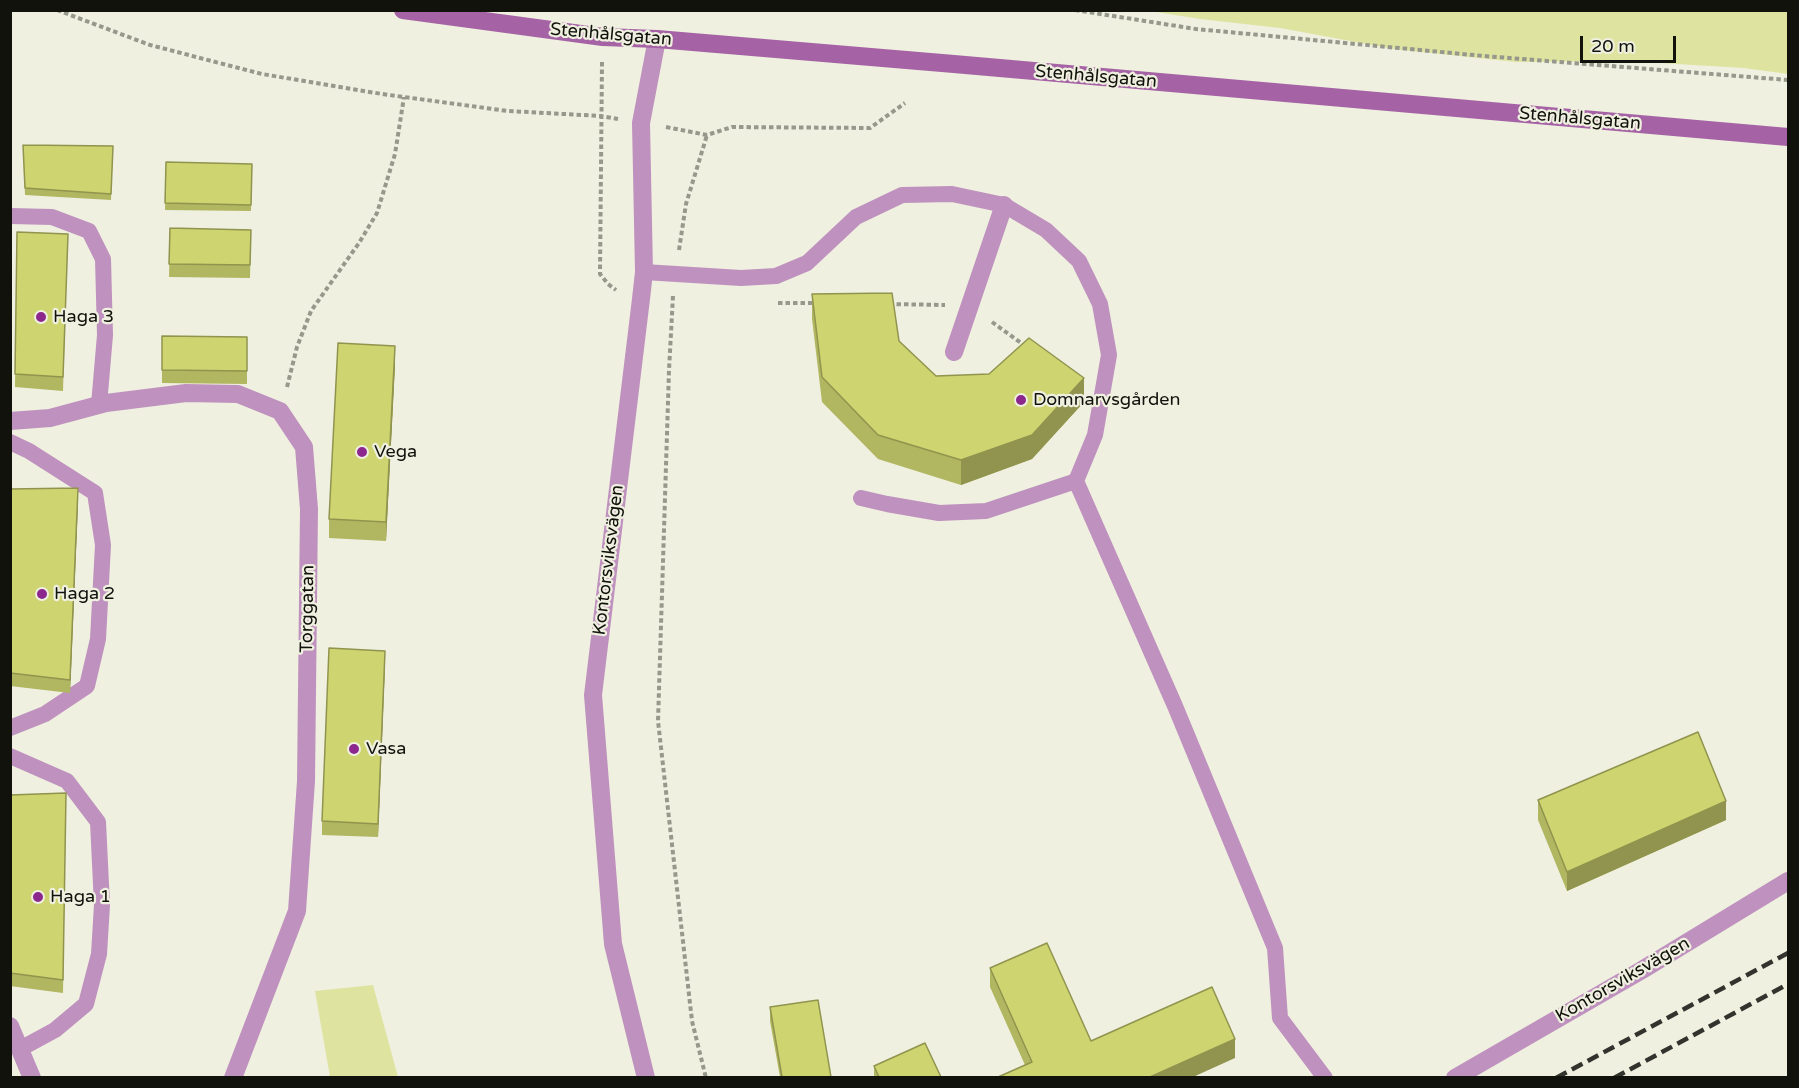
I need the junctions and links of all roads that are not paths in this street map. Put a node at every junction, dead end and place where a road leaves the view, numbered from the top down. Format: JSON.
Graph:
{"nodes":[{"id":1,"x":404,"y":10,"type":"edge"},
{"id":2,"x":657,"y":39,"type":"junction"},
{"id":3,"x":1788,"y":137,"type":"edge"},
{"id":4,"x":1004,"y":205,"type":"junction"},
{"id":5,"x":10,"y":216,"type":"edge"},
{"id":6,"x":644,"y":272,"type":"junction"},
{"id":7,"x":954,"y":352,"type":"dead end"},
{"id":8,"x":99,"y":405,"type":"junction"},
{"id":9,"x":10,"y":421,"type":"edge"},
{"id":10,"x":10,"y":442,"type":"edge"},
{"id":11,"x":1076,"y":481,"type":"junction"},
{"id":12,"x":861,"y":498,"type":"dead end"},
{"id":13,"x":10,"y":728,"type":"edge"},
{"id":14,"x":10,"y":756,"type":"edge"},
{"id":15,"x":1788,"y":881,"type":"edge"},
{"id":16,"x":10,"y":1026,"type":"edge"},
{"id":17,"x":20,"y":1049,"type":"junction"},
{"id":18,"x":32,"y":1077,"type":"edge"},
{"id":19,"x":233,"y":1077,"type":"edge"},
{"id":20,"x":646,"y":1077,"type":"edge"},
{"id":21,"x":1324,"y":1077,"type":"edge"},
{"id":22,"x":1455,"y":1077,"type":"edge"}],
"edges":[{"from":1,"to":2,"type":"street","name":"Stenhålsgatan"},
{"from":2,"to":3,"type":"street","name":"Stenhålsgatan"},
{"from":2,"to":6,"type":"street","name":"Kontorsviksvägen"},
{"from":4,"to":6,"type":"lane"},
{"from":4,"to":7,"type":"street"},
{"from":4,"to":11,"type":"lane"},
{"from":5,"to":8,"type":"lane"},
{"from":6,"to":20,"type":"street","name":"Kontorsviksvägen"},
{"from":8,"to":9,"type":"street"},
{"from":8,"to":19,"type":"street","name":"Torggatan"},
{"from":10,"to":13,"type":"lane"},
{"from":11,"to":12,"type":"lane"},
{"from":11,"to":21,"type":"lane"},
{"from":14,"to":17,"type":"lane"},
{"from":15,"to":22,"type":"street","name":"Kontorsviksvägen"},
{"from":16,"to":17,"type":"street"},
{"from":17,"to":18,"type":"street"}]}
